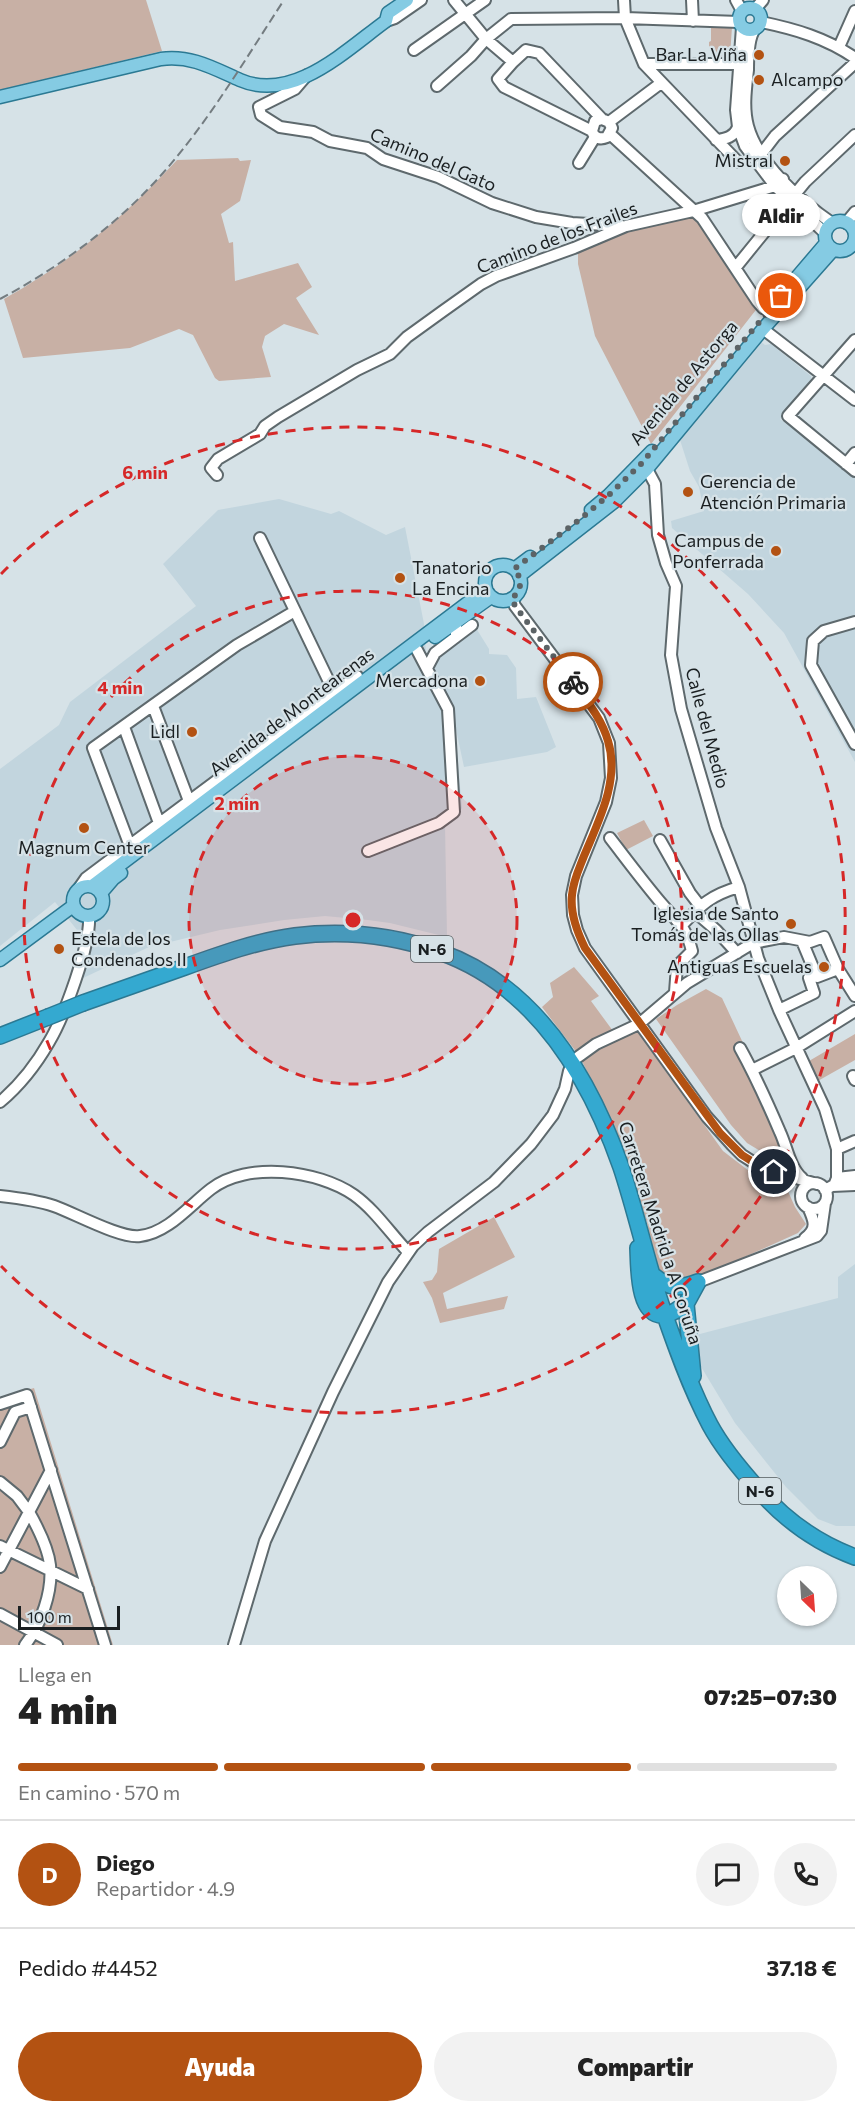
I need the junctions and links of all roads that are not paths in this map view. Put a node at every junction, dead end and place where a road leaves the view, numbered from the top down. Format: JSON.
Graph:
{"nodes":[{"id":1,"x":407,"y":0,"type":"edge"},
{"id":2,"x":422,"y":0,"type":"edge"},
{"id":3,"x":454,"y":0,"type":"edge"},
{"id":4,"x":485,"y":0,"type":"edge"},
{"id":5,"x":624,"y":0,"type":"edge"},
{"id":6,"x":692,"y":0,"type":"edge"},
{"id":7,"x":746,"y":10,"type":"edge"},
{"id":8,"x":855,"y":11,"type":"edge"},
{"id":9,"x":466,"y":15,"type":"junction"},
{"id":10,"x":626,"y":18,"type":"junction"},
{"id":11,"x":386,"y":21,"type":"junction"},
{"id":12,"x":693,"y":21,"type":"junction"},
{"id":13,"x":758,"y":26,"type":"junction"},
{"id":14,"x":486,"y":39,"type":"junction"},
{"id":15,"x":839,"y":47,"type":"junction"},
{"id":16,"x":414,"y":50,"type":"dead end"},
{"id":17,"x":855,"y":58,"type":"edge"},
{"id":18,"x":513,"y":62,"type":"junction"},
{"id":19,"x":644,"y":63,"type":"junction"},
{"id":20,"x":855,"y":63,"type":"edge"},
{"id":21,"x":738,"y":64,"type":"junction"},
{"id":22,"x":307,"y":75,"type":"junction"},
{"id":23,"x":661,"y":83,"type":"junction"},
{"id":24,"x":437,"y":86,"type":"dead end"},
{"id":25,"x":0,"y":97,"type":"edge"},
{"id":26,"x":605,"y":120,"type":"junction"},
{"id":27,"x":738,"y":127,"type":"junction"},
{"id":28,"x":593,"y":134,"type":"junction"},
{"id":29,"x":610,"y":134,"type":"junction"},
{"id":30,"x":855,"y":135,"type":"edge"},
{"id":31,"x":716,"y":140,"type":"junction"},
{"id":32,"x":756,"y":154,"type":"junction"},
{"id":33,"x":738,"y":162,"type":"dead end"},
{"id":34,"x":579,"y":163,"type":"dead end"},
{"id":35,"x":779,"y":183,"type":"junction"},
{"id":36,"x":793,"y":197,"type":"junction"},
{"id":37,"x":693,"y":211,"type":"junction"},
{"id":38,"x":851,"y":219,"type":"edge"},
{"id":39,"x":626,"y":226,"type":"junction"},
{"id":40,"x":829,"y":237,"type":"junction"},
{"id":41,"x":851,"y":252,"type":"edge"},
{"id":42,"x":736,"y":267,"type":"junction"},
{"id":43,"x":769,"y":310,"type":"junction"},
{"id":44,"x":763,"y":328,"type":"junction"},
{"id":45,"x":855,"y":340,"type":"edge"},
{"id":46,"x":823,"y":375,"type":"junction"},
{"id":47,"x":855,"y":400,"type":"edge"},
{"id":48,"x":855,"y":453,"type":"edge"},
{"id":49,"x":644,"y":466,"type":"junction"},
{"id":50,"x":851,"y":467,"type":"edge"},
{"id":51,"x":217,"y":475,"type":"dead end"},
{"id":52,"x":260,"y":538,"type":"dead end"},
{"id":53,"x":516,"y":572,"type":"junction"},
{"id":54,"x":488,"y":593,"type":"junction"},
{"id":55,"x":512,"y":598,"type":"junction"},
{"id":56,"x":295,"y":611,"type":"junction"},
{"id":57,"x":456,"y":622,"type":"junction"},
{"id":58,"x":855,"y":622,"type":"edge"},
{"id":59,"x":472,"y":625,"type":"dead end"},
{"id":60,"x":456,"y":637,"type":"junction"},
{"id":61,"x":419,"y":653,"type":"junction"},
{"id":62,"x":435,"y":653,"type":"junction"},
{"id":63,"x":427,"y":668,"type":"junction"},
{"id":64,"x":357,"y":676,"type":"dead end"},
{"id":65,"x":334,"y":692,"type":"junction"},
{"id":66,"x":153,"y":706,"type":"junction"},
{"id":67,"x":124,"y":727,"type":"junction"},
{"id":68,"x":855,"y":744,"type":"edge"},
{"id":69,"x":189,"y":801,"type":"junction"},
{"id":70,"x":159,"y":824,"type":"junction"},
{"id":71,"x":610,"y":838,"type":"dead end"},
{"id":72,"x":660,"y":840,"type":"dead end"},
{"id":73,"x":130,"y":846,"type":"junction"},
{"id":74,"x":368,"y":851,"type":"dead end"},
{"id":75,"x":740,"y":886,"type":"junction"},
{"id":76,"x":90,"y":889,"type":"junction"},
{"id":77,"x":73,"y":906,"type":"junction"},
{"id":78,"x":697,"y":909,"type":"junction"},
{"id":79,"x":89,"y":916,"type":"junction"},
{"id":80,"x":682,"y":925,"type":"junction"},
{"id":81,"x":802,"y":941,"type":"junction"},
{"id":82,"x":753,"y":943,"type":"junction"},
{"id":83,"x":739,"y":952,"type":"junction"},
{"id":84,"x":758,"y":958,"type":"junction"},
{"id":85,"x":0,"y":960,"type":"edge"},
{"id":86,"x":838,"y":969,"type":"junction"},
{"id":87,"x":816,"y":975,"type":"junction"},
{"id":88,"x":675,"y":992,"type":"junction"},
{"id":89,"x":855,"y":996,"type":"edge"},
{"id":90,"x":778,"y":1010,"type":"junction"},
{"id":91,"x":855,"y":1011,"type":"edge"},
{"id":92,"x":639,"y":1024,"type":"junction"},
{"id":93,"x":0,"y":1036,"type":"edge"},
{"id":94,"x":740,"y":1048,"type":"dead end"},
{"id":95,"x":796,"y":1048,"type":"junction"},
{"id":96,"x":578,"y":1057,"type":"dead end"},
{"id":97,"x":752,"y":1070,"type":"junction"},
{"id":98,"x":569,"y":1071,"type":"dead end"},
{"id":99,"x":0,"y":1102,"type":"edge"},
{"id":100,"x":855,"y":1141,"type":"edge"},
{"id":101,"x":837,"y":1149,"type":"junction"},
{"id":102,"x":792,"y":1163,"type":"junction"},
{"id":103,"x":855,"y":1176,"type":"edge"},
{"id":104,"x":791,"y":1178,"type":"junction"},
{"id":105,"x":828,"y":1184,"type":"junction"},
{"id":106,"x":855,"y":1185,"type":"edge"},
{"id":107,"x":801,"y":1194,"type":"junction"},
{"id":108,"x":0,"y":1196,"type":"edge"},
{"id":109,"x":825,"y":1203,"type":"junction"},
{"id":110,"x":808,"y":1207,"type":"junction"},
{"id":111,"x":639,"y":1227,"type":"junction"},
{"id":112,"x":800,"y":1242,"type":"junction"},
{"id":113,"x":408,"y":1252,"type":"junction"},
{"id":114,"x":654,"y":1276,"type":"junction"},
{"id":115,"x":698,"y":1282,"type":"junction"},
{"id":116,"x":683,"y":1287,"type":"junction"},
{"id":117,"x":686,"y":1304,"type":"junction"},
{"id":118,"x":663,"y":1309,"type":"junction"},
{"id":119,"x":695,"y":1394,"type":"junction"},
{"id":120,"x":0,"y":1404,"type":"edge"},
{"id":121,"x":31,"y":1407,"type":"junction"},
{"id":122,"x":15,"y":1412,"type":"junction"},
{"id":123,"x":0,"y":1417,"type":"edge"},
{"id":124,"x":0,"y":1442,"type":"edge"},
{"id":125,"x":51,"y":1470,"type":"junction"},
{"id":126,"x":0,"y":1482,"type":"edge"},
{"id":127,"x":29,"y":1512,"type":"junction"},
{"id":128,"x":4,"y":1549,"type":"edge"},
{"id":129,"x":855,"y":1557,"type":"edge"},
{"id":130,"x":0,"y":1567,"type":"edge"},
{"id":131,"x":50,"y":1570,"type":"junction"},
{"id":132,"x":88,"y":1589,"type":"junction"},
{"id":133,"x":0,"y":1614,"type":"edge"},
{"id":134,"x":35,"y":1633,"type":"junction"},
{"id":135,"x":25,"y":1645,"type":"edge"},
{"id":136,"x":57,"y":1645,"type":"edge"},
{"id":137,"x":105,"y":1645,"type":"edge"},
{"id":138,"x":234,"y":1645,"type":"edge"}],
"edges":[{"from":1,"to":11,"type":"main road"},
{"from":2,"to":11,"type":"street"},
{"from":3,"to":9,"type":"street"},
{"from":4,"to":9,"type":"street"},
{"from":5,"to":10,"type":"street"},
{"from":6,"to":12,"type":"street"},
{"from":7,"to":12,"type":"street"},
{"from":7,"to":13,"type":"main road"},
{"from":7,"to":13,"type":"main road"},
{"from":7,"to":21,"type":"street"},
{"from":8,"to":15,"type":"street"},
{"from":9,"to":14,"type":"street"},
{"from":9,"to":16,"type":"street"},
{"from":10,"to":12,"type":"street"},
{"from":10,"to":14,"type":"street"},
{"from":10,"to":19,"type":"street"},
{"from":11,"to":22,"type":"main road"},
{"from":13,"to":15,"type":"street"},
{"from":13,"to":32,"type":"street"},
{"from":14,"to":18,"type":"street"},
{"from":14,"to":24,"type":"street"},
{"from":15,"to":17,"type":"street"},
{"from":18,"to":26,"type":"street"},
{"from":18,"to":28,"type":"street"},
{"from":19,"to":21,"type":"street"},
{"from":19,"to":23,"type":"street"},
{"from":20,"to":32,"type":"street"},
{"from":21,"to":27,"type":"street"},
{"from":22,"to":25,"type":"main road"},
{"from":22,"to":39,"type":"street","name":"Camino del Gato"},
{"from":23,"to":26,"type":"street"},
{"from":23,"to":31,"type":"street"},
{"from":26,"to":28,"type":"street"},
{"from":26,"to":29,"type":"street"},
{"from":27,"to":31,"type":"street"},
{"from":27,"to":32,"type":"street"},
{"from":28,"to":29,"type":"street"},
{"from":28,"to":34,"type":"street"},
{"from":29,"to":37,"type":"street"},
{"from":30,"to":36,"type":"street"},
{"from":31,"to":32,"type":"street"},
{"from":31,"to":33,"type":"street"},
{"from":32,"to":35,"type":"street"},
{"from":35,"to":36,"type":"street"},
{"from":35,"to":37,"type":"street","name":"Camino de los Frailes"},
{"from":36,"to":40,"type":"street"},
{"from":36,"to":42,"type":"street"},
{"from":37,"to":39,"type":"street","name":"Camino de los Frailes"},
{"from":37,"to":42,"type":"street"},
{"from":38,"to":40,"type":"main road"},
{"from":38,"to":41,"type":"main road"},
{"from":39,"to":51,"type":"street","name":"Camino de los Frailes"},
{"from":40,"to":41,"type":"main road"},
{"from":40,"to":43,"type":"main road","name":"Avenida de Astorga"},
{"from":40,"to":44,"type":"main road","name":"Avenida de Astorga"},
{"from":42,"to":43,"type":"street"},
{"from":43,"to":49,"type":"main road","name":"Avenida de Astorga"},
{"from":44,"to":46,"type":"street"},
{"from":44,"to":49,"type":"main road","name":"Avenida de Astorga"},
{"from":45,"to":46,"type":"street"},
{"from":46,"to":47,"type":"street"},
{"from":46,"to":50,"type":"street"},
{"from":48,"to":50,"type":"street"},
{"from":49,"to":53,"type":"main road"},
{"from":49,"to":75,"type":"street","name":"Calle del Medio"},
{"from":52,"to":56,"type":"street"},
{"from":53,"to":54,"type":"main road"},
{"from":53,"to":55,"type":"main road"},
{"from":54,"to":55,"type":"main road"},
{"from":54,"to":57,"type":"main road","name":"Avenida de Montearenas"},
{"from":54,"to":76,"type":"main road","name":"Avenida de Montearenas"},
{"from":55,"to":92,"type":"street"},
{"from":56,"to":65,"type":"street"},
{"from":56,"to":66,"type":"street"},
{"from":57,"to":60,"type":"street"},
{"from":57,"to":61,"type":"main road","name":"Avenida de Montearenas"},
{"from":58,"to":68,"type":"street"},
{"from":59,"to":60,"type":"street"},
{"from":60,"to":62,"type":"street"},
{"from":61,"to":62,"type":"street"},
{"from":61,"to":63,"type":"street"},
{"from":61,"to":76,"type":"main road","name":"Avenida de Montearenas"},
{"from":62,"to":63,"type":"street"},
{"from":63,"to":74,"type":"street"},
{"from":64,"to":65,"type":"street"},
{"from":65,"to":69,"type":"street"},
{"from":66,"to":67,"type":"street"},
{"from":66,"to":69,"type":"street"},
{"from":67,"to":70,"type":"street"},
{"from":67,"to":73,"type":"street"},
{"from":69,"to":70,"type":"street"},
{"from":70,"to":73,"type":"street"},
{"from":71,"to":80,"type":"street"},
{"from":72,"to":78,"type":"street"},
{"from":73,"to":76,"type":"street"},
{"from":75,"to":78,"type":"street"},
{"from":75,"to":82,"type":"street","name":"Calle del Medio"},
{"from":76,"to":77,"type":"main road"},
{"from":76,"to":79,"type":"main road"},
{"from":77,"to":79,"type":"main road"},
{"from":77,"to":85,"type":"main road"},
{"from":78,"to":80,"type":"street"},
{"from":78,"to":83,"type":"street"},
{"from":79,"to":99,"type":"street"},
{"from":80,"to":88,"type":"street"},
{"from":81,"to":82,"type":"street"},
{"from":81,"to":86,"type":"street"},
{"from":81,"to":87,"type":"street"},
{"from":82,"to":83,"type":"street"},
{"from":82,"to":84,"type":"street","name":"Calle del Medio"},
{"from":83,"to":84,"type":"street"},
{"from":83,"to":88,"type":"street"},
{"from":84,"to":90,"type":"street","name":"Calle del Medio"},
{"from":86,"to":87,"type":"street"},
{"from":86,"to":89,"type":"street"},
{"from":87,"to":90,"type":"street"},
{"from":88,"to":92,"type":"street"},
{"from":90,"to":95,"type":"street","name":"Calle del Medio"},
{"from":91,"to":95,"type":"street"},
{"from":92,"to":96,"type":"street"},
{"from":92,"to":104,"type":"street"},
{"from":93,"to":111,"type":"highway","name":"Carretera Madrid a A Coruña","number":"N-6","bridge":true},
{"from":94,"to":97,"type":"street"},
{"from":95,"to":97,"type":"street"},
{"from":95,"to":101,"type":"street","name":"Calle del Medio"},
{"from":97,"to":102,"type":"street"},
{"from":98,"to":113,"type":"street"},
{"from":100,"to":101,"type":"street"},
{"from":101,"to":105,"type":"street","name":"Calle del Medio"},
{"from":102,"to":104,"type":"street"},
{"from":102,"to":104,"type":"street"},
{"from":103,"to":105,"type":"street"},
{"from":104,"to":105,"type":"street"},
{"from":104,"to":107,"type":"street"},
{"from":105,"to":106,"type":"street"},
{"from":105,"to":107,"type":"street"},
{"from":105,"to":109,"type":"street"},
{"from":107,"to":110,"type":"street"},
{"from":108,"to":113,"type":"street"},
{"from":109,"to":110,"type":"street"},
{"from":109,"to":112,"type":"street"},
{"from":110,"to":112,"type":"street"},
{"from":111,"to":114,"type":"highway","name":"Carretera Madrid a A Coruña","number":"N-6"},
{"from":111,"to":118,"type":"highway"},
{"from":112,"to":115,"type":"street"},
{"from":113,"to":138,"type":"street"},
{"from":114,"to":116,"type":"highway"},
{"from":114,"to":118,"type":"highway","name":"Carretera Madrid a A Coruña","number":"N-6"},
{"from":115,"to":116,"type":"highway"},
{"from":115,"to":117,"type":"highway"},
{"from":116,"to":118,"type":"highway"},
{"from":117,"to":118,"type":"highway"},
{"from":117,"to":119,"type":"highway"},
{"from":118,"to":119,"type":"highway","name":"Carretera Madrid a A Coruña","number":"N-6"},
{"from":119,"to":129,"type":"highway","name":"Carretera Madrid a A Coruña","number":"N-6"},
{"from":120,"to":121,"type":"street"},
{"from":121,"to":122,"type":"street"},
{"from":121,"to":125,"type":"street"},
{"from":122,"to":123,"type":"street"},
{"from":122,"to":124,"type":"street"},
{"from":125,"to":127,"type":"street"},
{"from":125,"to":132,"type":"street"},
{"from":126,"to":127,"type":"street"},
{"from":127,"to":128,"type":"street"},
{"from":127,"to":131,"type":"street"},
{"from":128,"to":130,"type":"street"},
{"from":128,"to":131,"type":"street"},
{"from":131,"to":132,"type":"street"},
{"from":131,"to":134,"type":"street"},
{"from":132,"to":137,"type":"street"},
{"from":133,"to":134,"type":"street"},
{"from":134,"to":135,"type":"street"},
{"from":134,"to":136,"type":"street"}]}
